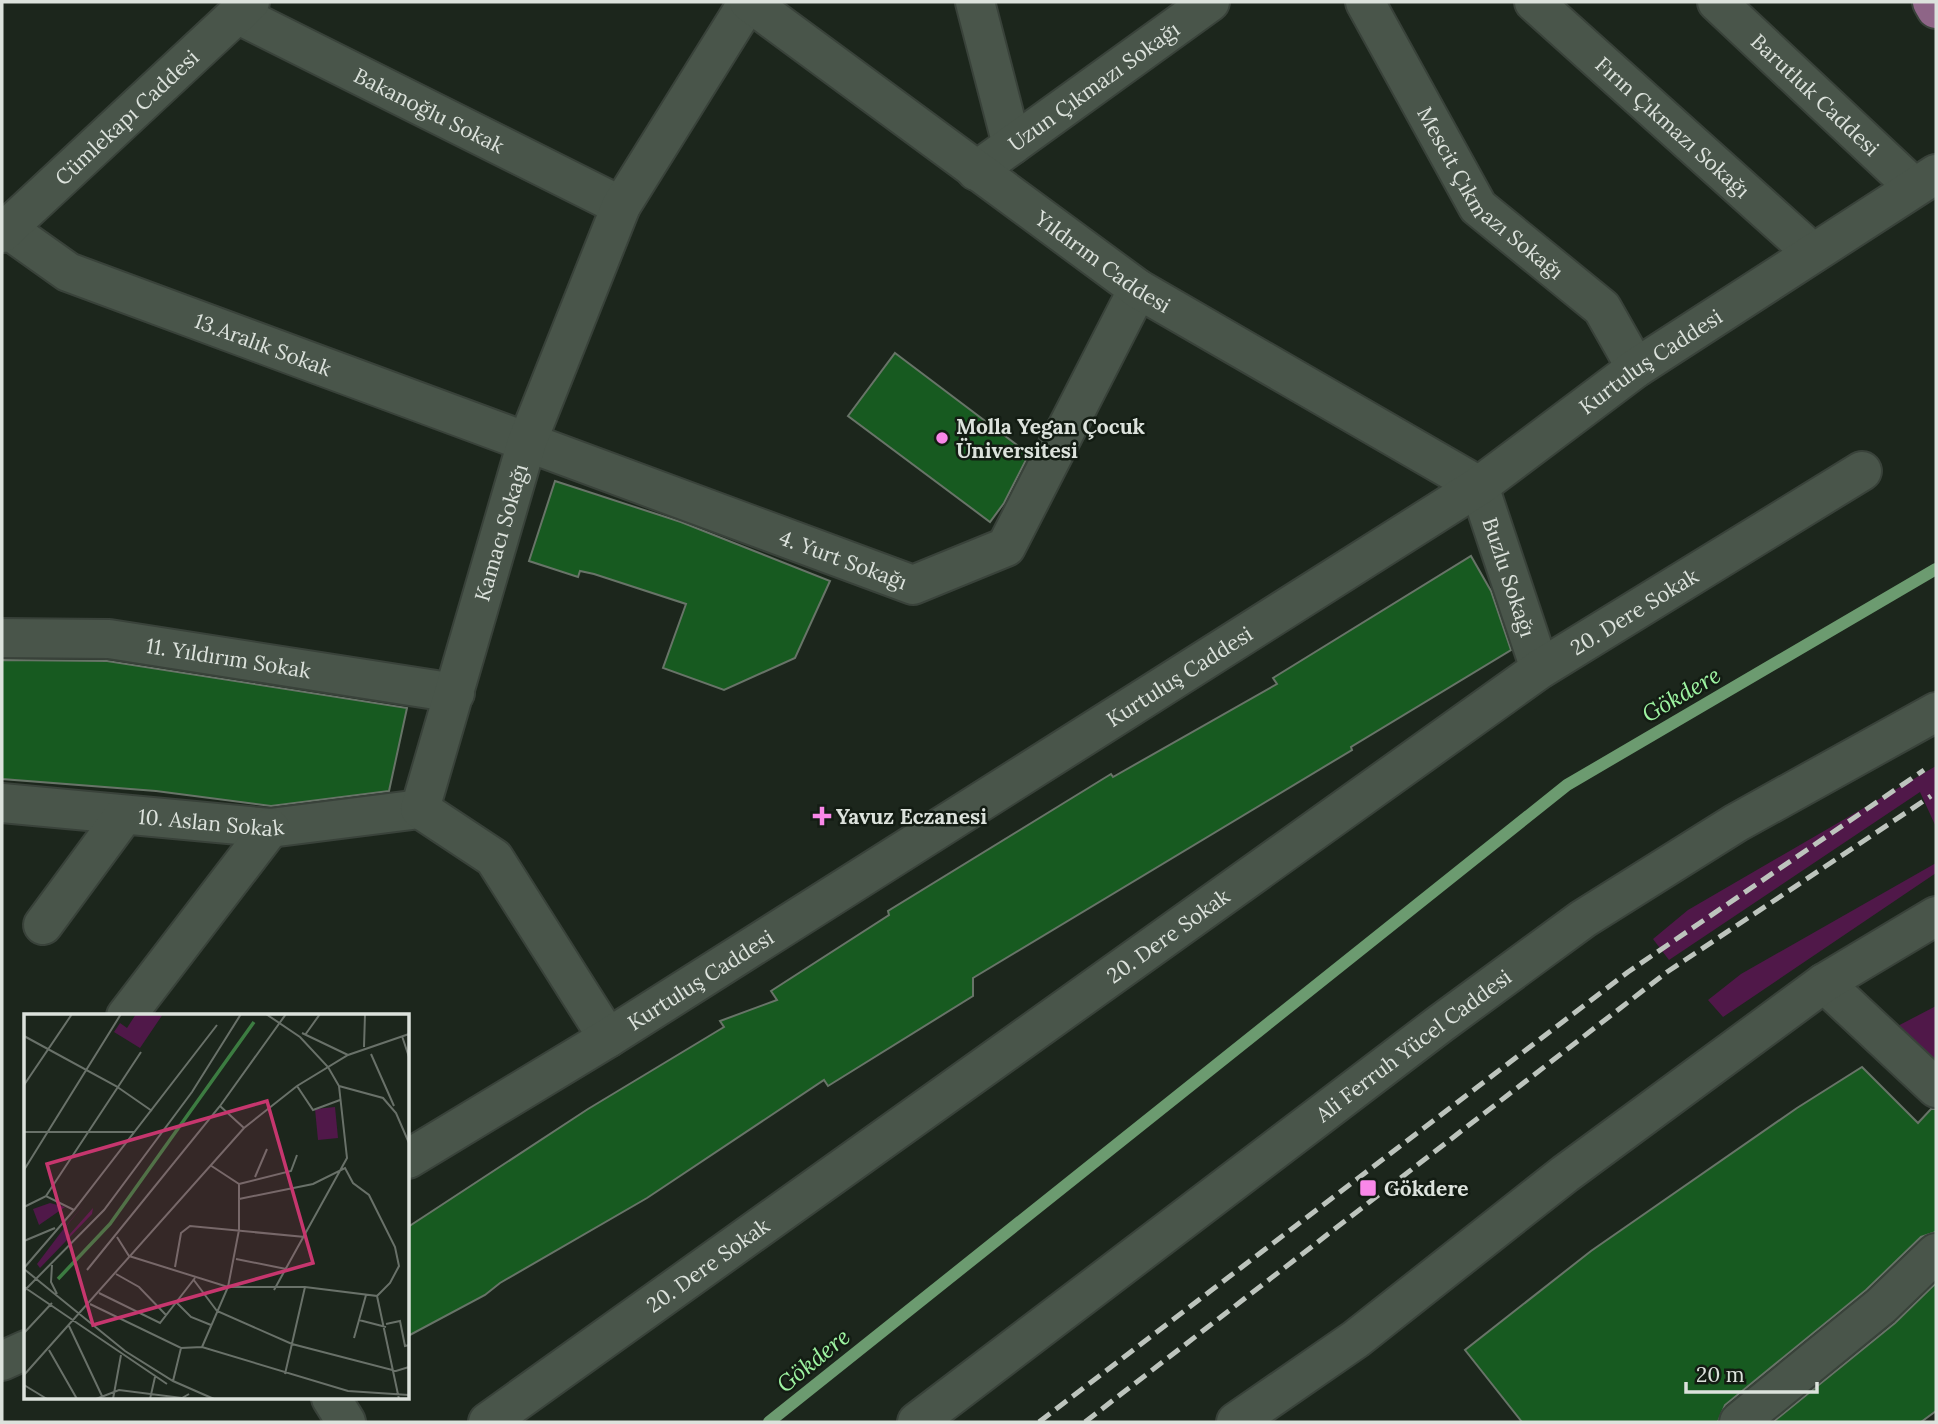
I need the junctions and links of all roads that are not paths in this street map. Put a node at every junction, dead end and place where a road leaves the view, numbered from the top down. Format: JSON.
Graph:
{"nodes":[{"id":1,"x":748,"y":2,"type":"edge"},
{"id":2,"x":975,"y":2,"type":"edge"},
{"id":3,"x":1210,"y":2,"type":"edge"},
{"id":4,"x":1365,"y":2,"type":"edge"},
{"id":5,"x":1534,"y":2,"type":"edge"},
{"id":6,"x":1717,"y":2,"type":"edge"},
{"id":7,"x":1932,"y":2,"type":"edge"},
{"id":8,"x":244,"y":8,"type":"edge"},
{"id":9,"x":1936,"y":9,"type":"edge"},
{"id":10,"x":1012,"y":145,"type":"junction"},
{"id":11,"x":976,"y":171,"type":"junction"},
{"id":12,"x":1925,"y":180,"type":"edge"},
{"id":13,"x":621,"y":206,"type":"junction"},
{"id":14,"x":4,"y":230,"type":"edge"},
{"id":15,"x":1813,"y":253,"type":"junction"},
{"id":16,"x":1138,"y":289,"type":"junction"},
{"id":17,"x":1636,"y":368,"type":"junction"},
{"id":18,"x":527,"y":442,"type":"junction"},
{"id":19,"x":1862,"y":471,"type":"dead end"},
{"id":20,"x":1479,"y":486,"type":"junction"},
{"id":21,"x":2,"y":638,"type":"edge"},
{"id":22,"x":1540,"y":669,"type":"junction"},
{"id":23,"x":455,"y":692,"type":"junction"},
{"id":24,"x":1936,"y":712,"type":"edge"},
{"id":25,"x":2,"y":803,"type":"edge"},
{"id":26,"x":420,"y":809,"type":"junction"},
{"id":27,"x":124,"y":815,"type":"junction"},
{"id":28,"x":270,"y":828,"type":"junction"},
{"id":29,"x":1936,"y":916,"type":"edge"},
{"id":30,"x":43,"y":925,"type":"dead end"},
{"id":31,"x":1824,"y":983,"type":"junction"},
{"id":32,"x":128,"y":1014,"type":"edge"},
{"id":33,"x":608,"y":1038,"type":"junction"},
{"id":34,"x":1936,"y":1088,"type":"edge"},
{"id":35,"x":410,"y":1158,"type":"edge"},
{"id":36,"x":1936,"y":1253,"type":"edge"},
{"id":37,"x":24,"y":1351,"type":"edge"},
{"id":38,"x":2,"y":1361,"type":"edge"},
{"id":39,"x":332,"y":1400,"type":"edge"},
{"id":40,"x":1250,"y":1416,"type":"edge"},
{"id":41,"x":346,"y":1422,"type":"edge"},
{"id":42,"x":488,"y":1422,"type":"edge"},
{"id":43,"x":918,"y":1422,"type":"edge"},
{"id":44,"x":1739,"y":1422,"type":"edge"}],
"edges":[{"from":1,"to":11,"type":"street","name":"Yıldırım Caddesi"},
{"from":1,"to":13,"type":"street","name":"Kamacı Sokağı"},
{"from":2,"to":10,"type":"street"},
{"from":3,"to":10,"type":"street","name":"Uzun Çıkmazı Sokağı"},
{"from":4,"to":17,"type":"street","name":"Mescit Çıkmazı Sokağı"},
{"from":5,"to":15,"type":"street","name":"Fırın Çıkmazı Sokağı"},
{"from":6,"to":12,"type":"street","name":"Barutluk Caddesi"},
{"from":7,"to":9,"type":"main road"},
{"from":8,"to":13,"type":"street","name":"Bakanoğlu Sokak"},
{"from":8,"to":14,"type":"street","name":"Cümlekapı Caddesi"},
{"from":10,"to":11,"type":"street","name":"Uzun Çıkmazı Sokağı"},
{"from":11,"to":16,"type":"street","name":"Yıldırım Caddesi"},
{"from":12,"to":15,"type":"street","name":"Kurtuluş Caddesi"},
{"from":13,"to":18,"type":"street","name":"Kamacı Sokağı"},
{"from":14,"to":18,"type":"street","name":"13.Aralık Sokak"},
{"from":15,"to":17,"type":"street","name":"Kurtuluş Caddesi"},
{"from":16,"to":18,"type":"street","name":"4. Yurt Sokağı"},
{"from":16,"to":20,"type":"street","name":"Yıldırım Caddesi"},
{"from":17,"to":20,"type":"street","name":"Kurtuluş Caddesi"},
{"from":18,"to":23,"type":"street","name":"Kamacı Sokağı"},
{"from":19,"to":22,"type":"street","name":"20. Dere Sokak"},
{"from":20,"to":22,"type":"street","name":"Buzlu Sokağı"},
{"from":20,"to":33,"type":"street","name":"Kurtuluş Caddesi"},
{"from":21,"to":23,"type":"street","name":"11. Yıldırım Sokak"},
{"from":22,"to":42,"type":"street","name":"20. Dere Sokak"},
{"from":23,"to":26,"type":"street","name":"Kamacı Sokağı"},
{"from":24,"to":43,"type":"street","name":"Ali Ferruh Yücel Caddesi"},
{"from":25,"to":27,"type":"street","name":"10. Aslan Sokak"},
{"from":26,"to":28,"type":"street","name":"10. Aslan Sokak"},
{"from":26,"to":33,"type":"street"},
{"from":27,"to":28,"type":"street","name":"10. Aslan Sokak"},
{"from":27,"to":30,"type":"street"},
{"from":28,"to":32,"type":"street"},
{"from":29,"to":31,"type":"street"},
{"from":31,"to":34,"type":"street"},
{"from":31,"to":40,"type":"street"},
{"from":33,"to":35,"type":"street","name":"Kurtuluş Caddesi"},
{"from":36,"to":44,"type":"street"},
{"from":37,"to":38,"type":"street"},
{"from":39,"to":41,"type":"street"}]}
